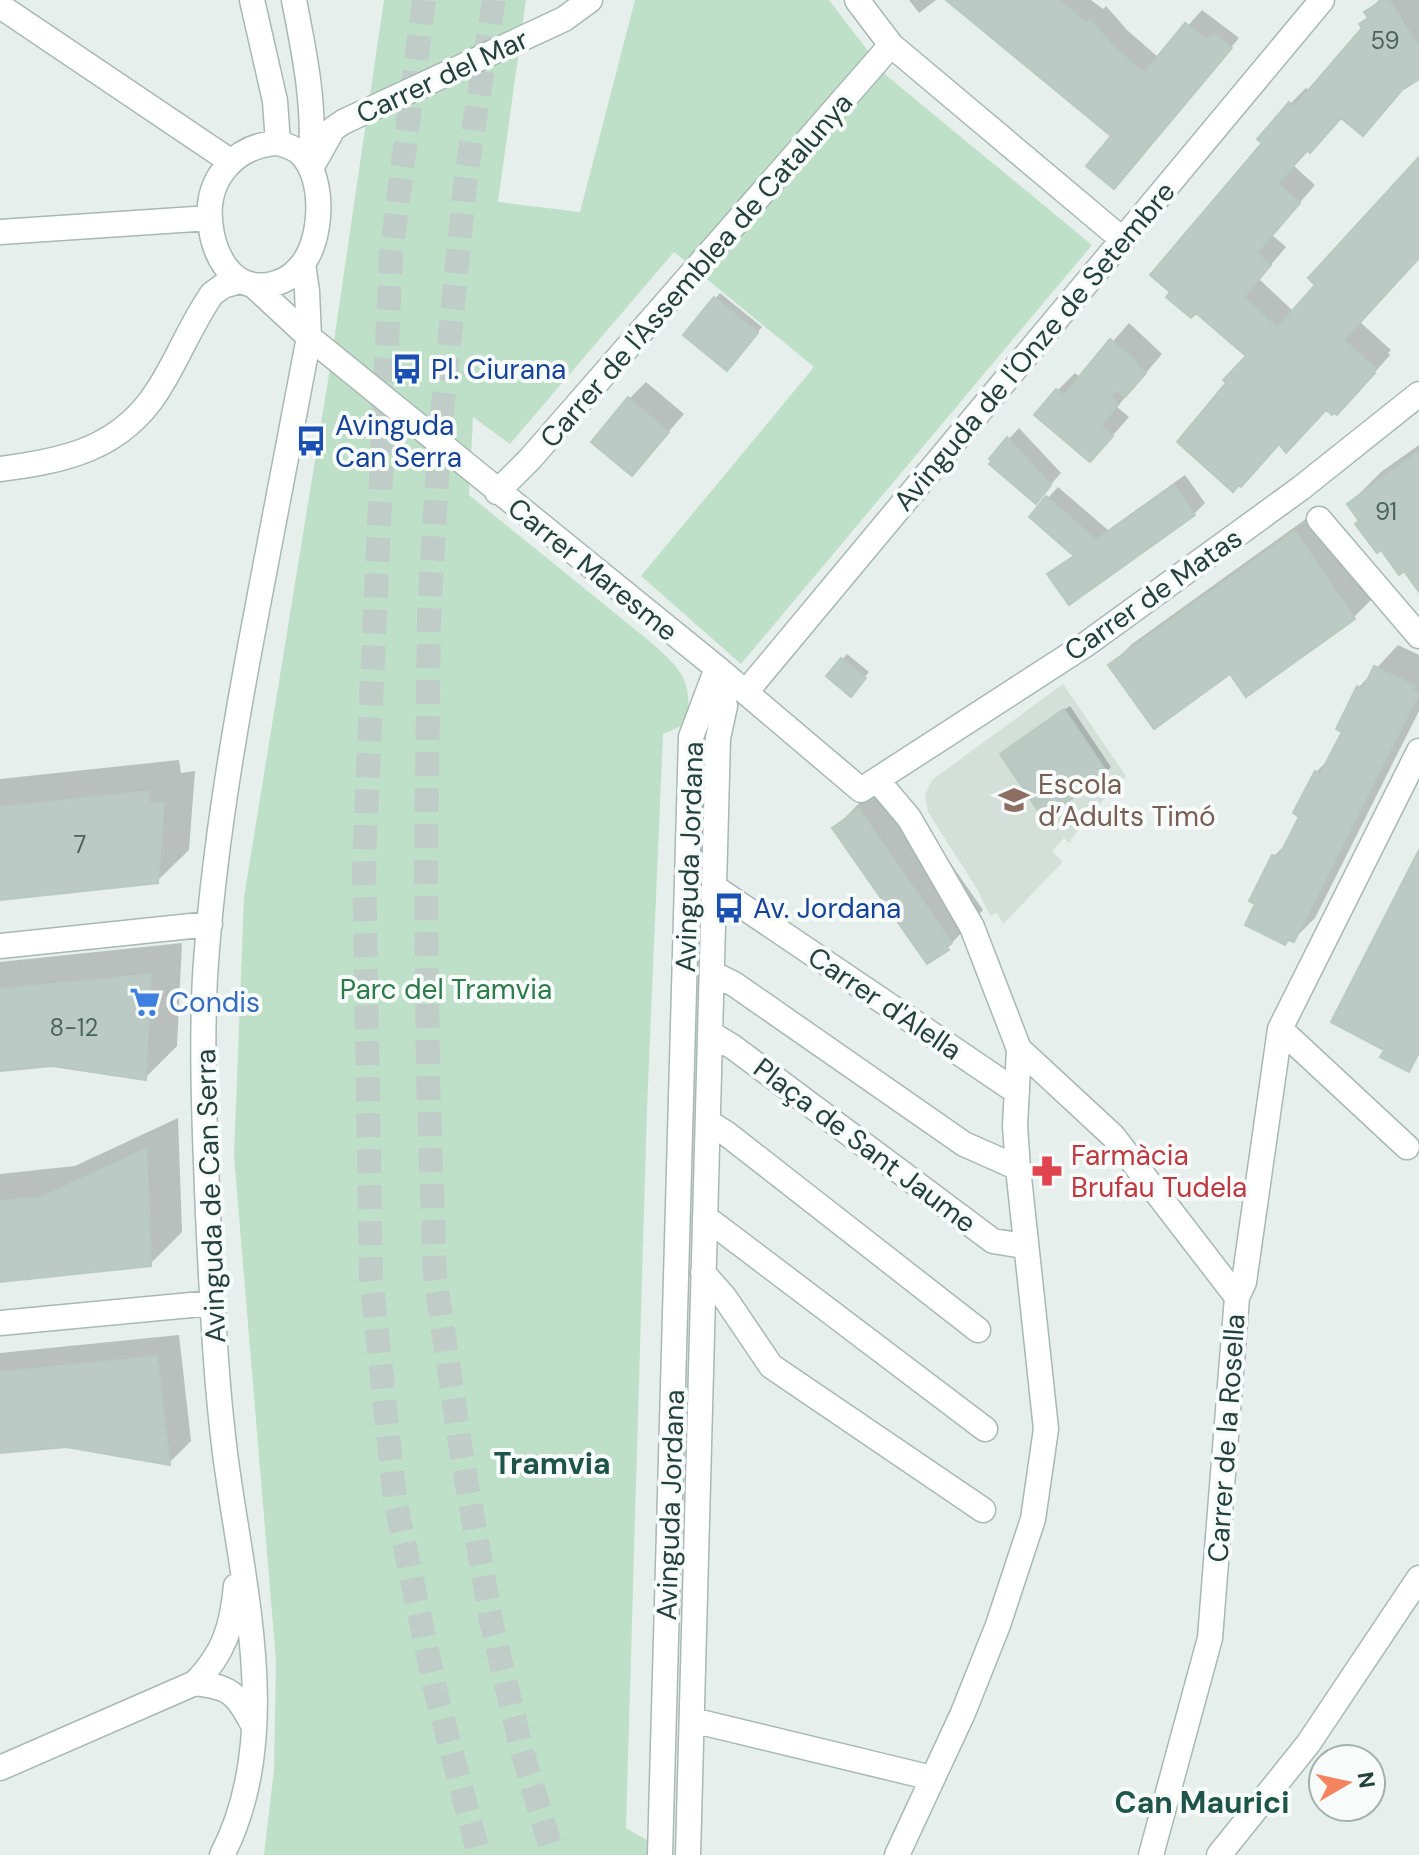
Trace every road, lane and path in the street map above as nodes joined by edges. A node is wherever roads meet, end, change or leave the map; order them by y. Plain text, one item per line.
1 (252, 0) edge
2 (294, 0) edge
3 (590, 0) edge
4 (857, 0) edge
5 (1322, 0) edge
6 (0, 6) edge
7 (891, 45) junction
8 (278, 143) junction
9 (230, 161) junction
10 (311, 168) junction
11 (210, 218) junction
12 (0, 232) edge
13 (1123, 240) junction
14 (303, 264) junction
15 (247, 284) junction
16 (309, 337) junction
17 (1419, 394) edge
18 (0, 469) edge
19 (497, 492) junction
20 (1319, 519) dead end
21 (1419, 636) edge
22 (717, 668) junction
23 (746, 692) junction
24 (1419, 751) edge
25 (877, 780) junction
26 (714, 887) junction
27 (210, 924) junction
28 (0, 946) edge
29 (712, 973) junction
30 (1280, 1029) junction
31 (710, 1033) junction
32 (1019, 1049) junction
33 (1017, 1092) junction
34 (708, 1122) junction
35 (1407, 1147) dead end
36 (1018, 1168) junction
37 (705, 1217) junction
38 (1024, 1246) junction
39 (703, 1273) junction
40 (1237, 1297) junction
41 (212, 1303) junction
42 (0, 1323) edge
43 (978, 1330) dead end
44 (985, 1429) dead end
45 (983, 1510) dead end
46 (239, 1556) junction
47 (1419, 1578) edge
48 (195, 1683) junction
49 (692, 1720) junction
50 (253, 1725) junction
51 (0, 1768) edge
52 (932, 1778) junction
53 (222, 1855) edge
54 (660, 1855) edge
55 (688, 1855) edge
56 (897, 1855) edge
57 (1151, 1855) edge
58 (1219, 1855) edge

1 - 8 street
2 - 10 street
3 - 10 street, Carrer del Mar
4 - 7 street
5 - 13 street, Avinguda de l'Onze de Setembre
6 - 9 street
7 - 13 street
7 - 19 street, Carrer de l'Assemblea de Catalunya
8 - 9 street
8 - 10 street
9 - 11 street
10 - 14 street
11 - 12 street
11 - 15 street
13 - 23 street, Avinguda de l'Onze de Setembre
14 - 15 street
14 - 16 street
15 - 16 street, Carrer Maresme
15 - 18 street
16 - 19 street, Carrer Maresme
16 - 27 street, Avinguda de Can Serra
17 - 25 street, Carrer de Matas
19 - 22 street, Carrer Maresme
20 - 21 street
22 - 23 street, Carrer Maresme
22 - 26 street, Avinguda Jordana
22 - 54 street, Avinguda Jordana
23 - 25 street, Carrer Maresme
24 - 30 street
25 - 32 street
26 - 29 street, Avinguda Jordana
26 - 33 street, Carrer d'Alella
27 - 28 street
27 - 41 street, Avinguda de Can Serra
29 - 31 street, Avinguda Jordana
29 - 36 street, Plaça de Sant Jaume
30 - 35 street
30 - 40 street
31 - 34 street, Avinguda Jordana
31 - 38 street, Plaça de Sant Jaume
32 - 33 street
32 - 40 street, Carrer de la Rosella
33 - 36 street
34 - 37 street, Avinguda Jordana
34 - 43 street
36 - 38 street
37 - 39 street, Avinguda Jordana
37 - 44 street
38 - 52 street
39 - 45 street
39 - 49 street, Avinguda Jordana
40 - 57 street, Carrer de la Rosella
41 - 42 street
41 - 46 street, Avinguda de Can Serra
46 - 48 street
46 - 50 street, Avinguda de Can Serra
47 - 58 street
48 - 50 street
48 - 51 street
49 - 52 street
49 - 55 street, Avinguda Jordana
50 - 53 street, Avinguda de Can Serra
52 - 56 street

